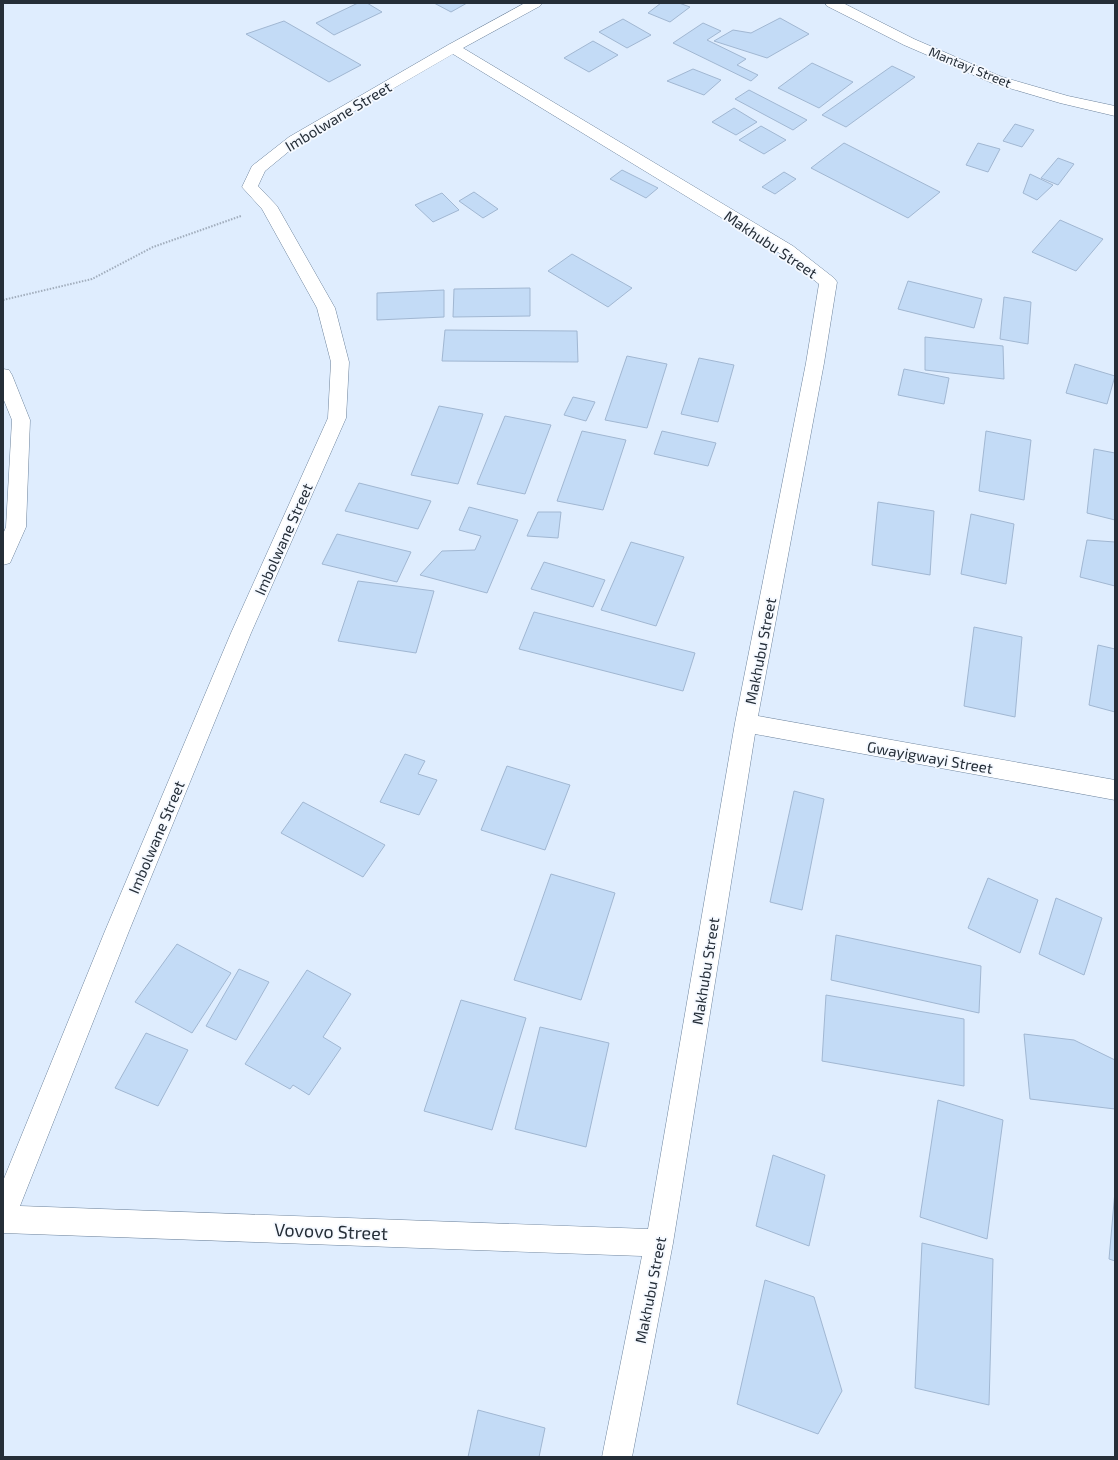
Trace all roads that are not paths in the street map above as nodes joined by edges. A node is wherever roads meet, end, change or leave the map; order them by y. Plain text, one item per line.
1 (535, 3) edge
2 (832, 3) edge
3 (453, 48) junction
4 (1115, 111) edge
5 (3, 376) edge
6 (3, 557) edge
7 (746, 723) junction
8 (1115, 790) edge
9 (3, 1215) edge
10 (3, 1219) edge
11 (659, 1244) junction
12 (617, 1457) edge

1 - 3 street, Imbolwane Street
2 - 4 street, Mantayi Street
3 - 7 street, Makhubu Street
3 - 9 street, Imbolwane Street
5 - 6 street
7 - 8 street, Gwayigwayi Street
7 - 11 street, Makhubu Street
10 - 11 street, Vovovo Street
11 - 12 street, Makhubu Street

